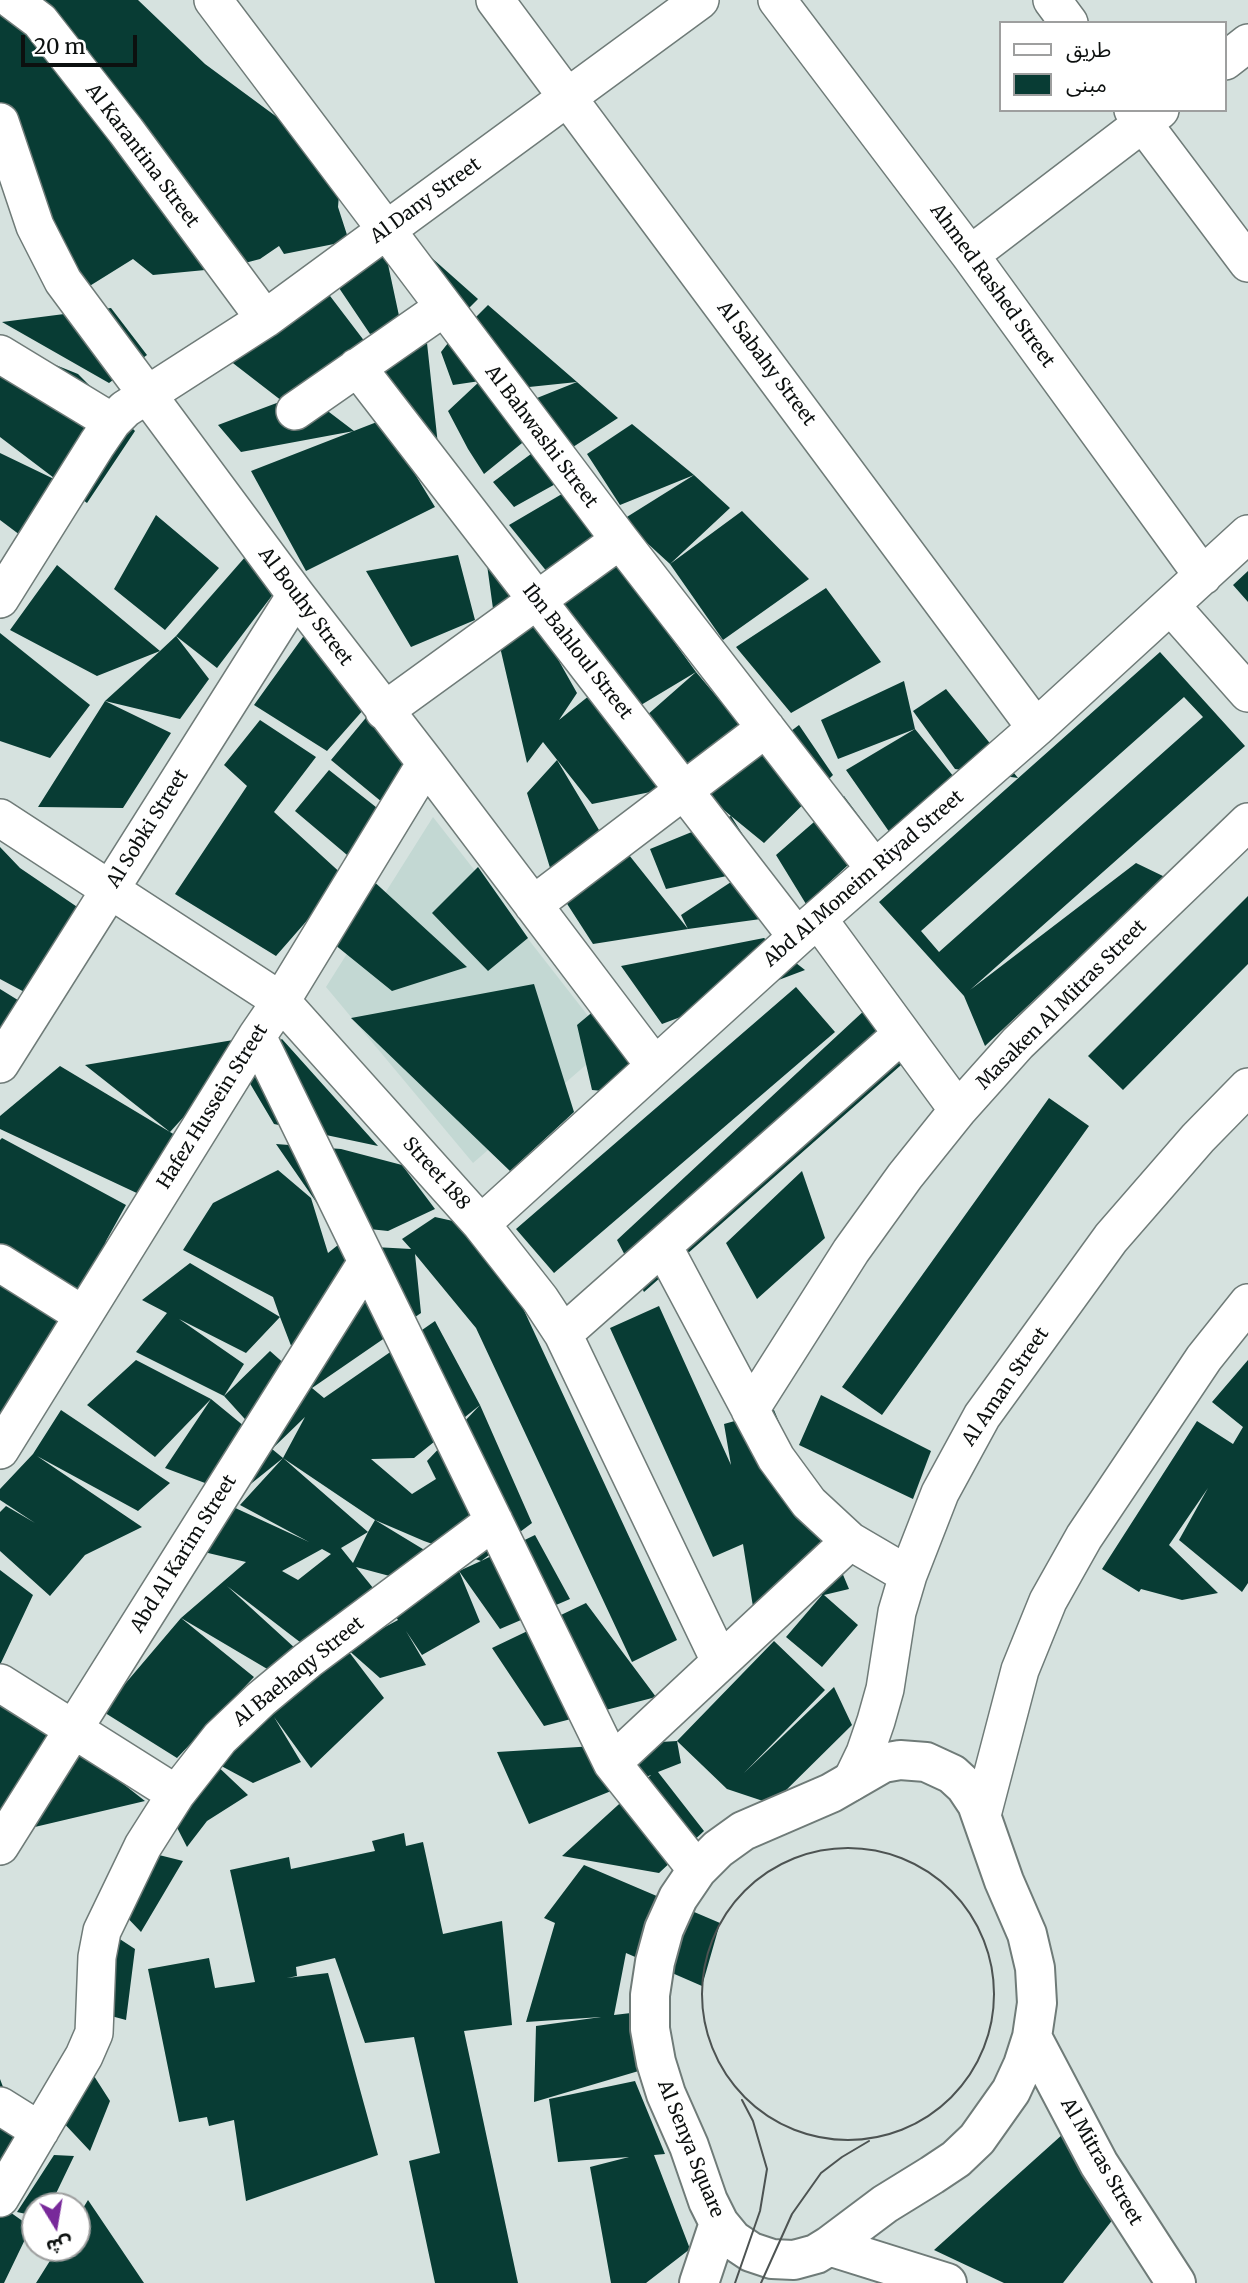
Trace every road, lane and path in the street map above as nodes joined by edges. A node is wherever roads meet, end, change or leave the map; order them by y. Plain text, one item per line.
1 (12, 0) edge
2 (214, 0) edge
3 (495, 0) edge
4 (700, 0) edge
5 (777, 0) edge
6 (1052, 0) edge
7 (1068, 21) edge
8 (1248, 43) edge
9 (1227, 59) edge
10 (567, 97) junction
11 (1145, 115) edge
12 (2, 136) edge
13 (385, 231) junction
14 (970, 255) junction
15 (1248, 263) edge
16 (443, 307) junction
17 (265, 319) junction
18 (0, 354) edge
19 (357, 367) junction
20 (147, 396) junction
21 (295, 411) dead end
22 (111, 422) junction
23 (1248, 534) edge
24 (620, 540) junction
25 (1203, 576) junction
26 (296, 595) junction
27 (0, 598) edge
28 (537, 601) junction
29 (1171, 606) junction
30 (1248, 692) edge
31 (384, 711) junction
32 (1036, 728) junction
33 (766, 729) junction
34 (426, 763) junction
35 (684, 790) junction
36 (0, 818) edge
37 (1248, 822) edge
38 (875, 869) junction
39 (110, 890) junction
40 (533, 905) junction
41 (808, 928) junction
42 (281, 1000) junction
43 (902, 1034) junction
44 (257, 1036) junction
45 (0, 1064) edge
46 (655, 1066) junction
47 (1248, 1087) edge
48 (958, 1110) junction
49 (481, 1224) junction
50 (663, 1246) junction
51 (367, 1262) junction
52 (0, 1263) edge
53 (1248, 1303) edge
54 (83, 1315) junction
55 (563, 1334) junction
56 (750, 1410) junction
57 (0, 1450) edge
58 (494, 1521) junction
59 (850, 1541) junction
60 (908, 1575) junction
61 (720, 1661) junction
62 (0, 1684) edge
63 (73, 1730) junction
64 (612, 1763) junction
65 (850, 1782) junction
66 (176, 1794) junction
67 (982, 1815) junction
68 (0, 1846) edge
69 (697, 1870) junction
70 (1032, 2037) junction
71 (0, 2106) edge
72 (40, 2131) junction
73 (0, 2198) edge
74 (719, 2223) junction
75 (817, 2261) edge
76 (699, 2283) edge
77 (947, 2283) edge
78 (1176, 2283) edge

1 - 17 street, Al Karantina Street
2 - 13 street, Al Bahwashi Street
3 - 10 street, Al Sabahy Street
4 - 10 street, Al Dany Street
5 - 14 street, Ahmed Rashed Street
6 - 7 street
8 - 9 street
10 - 13 street, Al Dany Street
10 - 32 street, Al Sabahy Street
11 - 14 street
11 - 15 street
12 - 20 street, Al Bouhy Street
13 - 16 street, Al Bahwashi Street
13 - 17 street, Al Dany Street
14 - 25 street, Ahmed Rashed Street
16 - 19 street
16 - 24 street, Al Bahwashi Street
17 - 20 street, Al Dany Street
18 - 22 street
19 - 21 street
19 - 28 street, Ibn Bahloul Street
20 - 22 street, Al Dany Street
20 - 26 street, Al Bouhy Street
22 - 27 street
23 - 25 street, Abd Al Moneim Riyad Street
24 - 28 street
24 - 33 street, Al Bahwashi Street
25 - 29 street, Abd Al Moneim Riyad Street
26 - 31 street, Al Bouhy Street
26 - 39 street, Al Sobki Street
28 - 31 street
28 - 35 street, Ibn Bahloul Street
29 - 30 street
29 - 32 street, Abd Al Moneim Riyad Street
31 - 34 street, Al Bouhy Street
32 - 38 street, Abd Al Moneim Riyad Street
33 - 35 street
33 - 38 street, Al Bahwashi Street
34 - 40 street, Al Bouhy Street
34 - 42 street, Hafez Hussein Street
35 - 40 street
35 - 41 street, Ibn Bahloul Street
36 - 39 street, Street 188
37 - 48 street, Masaken Al Mitras Street
38 - 41 street, Abd Al Moneim Riyad Street
39 - 42 street, Street 188
39 - 45 street, Al Sobki Street
40 - 46 street, Al Bouhy Street
41 - 43 street, Ibn Bahloul Street
41 - 46 street, Abd Al Moneim Riyad Street
42 - 44 street, Hafez Hussein Street
42 - 49 street, Street 188
43 - 48 street, Ibn Bahloul Street
43 - 50 street
44 - 51 street
44 - 54 street, Hafez Hussein Street
46 - 49 street, Abd Al Moneim Riyad Street
47 - 60 street, Al Aman Street
48 - 56 street, Masaken Al Mitras Street
49 - 55 street, Street 188
50 - 55 street
50 - 56 street
51 - 58 street
51 - 63 street, Abd Al Karim Street
52 - 54 street
53 - 67 street
54 - 57 street, Hafez Hussein Street
55 - 61 street, Street 188
56 - 59 street
58 - 64 street
58 - 66 street, Al Baehaqy Street
59 - 60 street
59 - 61 street
60 - 65 street, Al Aman Street
61 - 64 street
62 - 63 street
63 - 66 street
63 - 68 street, Abd Al Karim Street
64 - 69 street
65 - 67 street, Al Senya Square
65 - 69 street, Al Senya Square
66 - 72 street, Al Baehaqy Street
67 - 70 street, Al Senya Square
69 - 74 street, Al Senya Square
70 - 75 street, Al Senya Square
70 - 78 street, Al Mitras Street
71 - 72 street
72 - 73 street, Al Baehaqy Street
74 - 75 street, Al Senya Square
74 - 76 street
75 - 77 street

